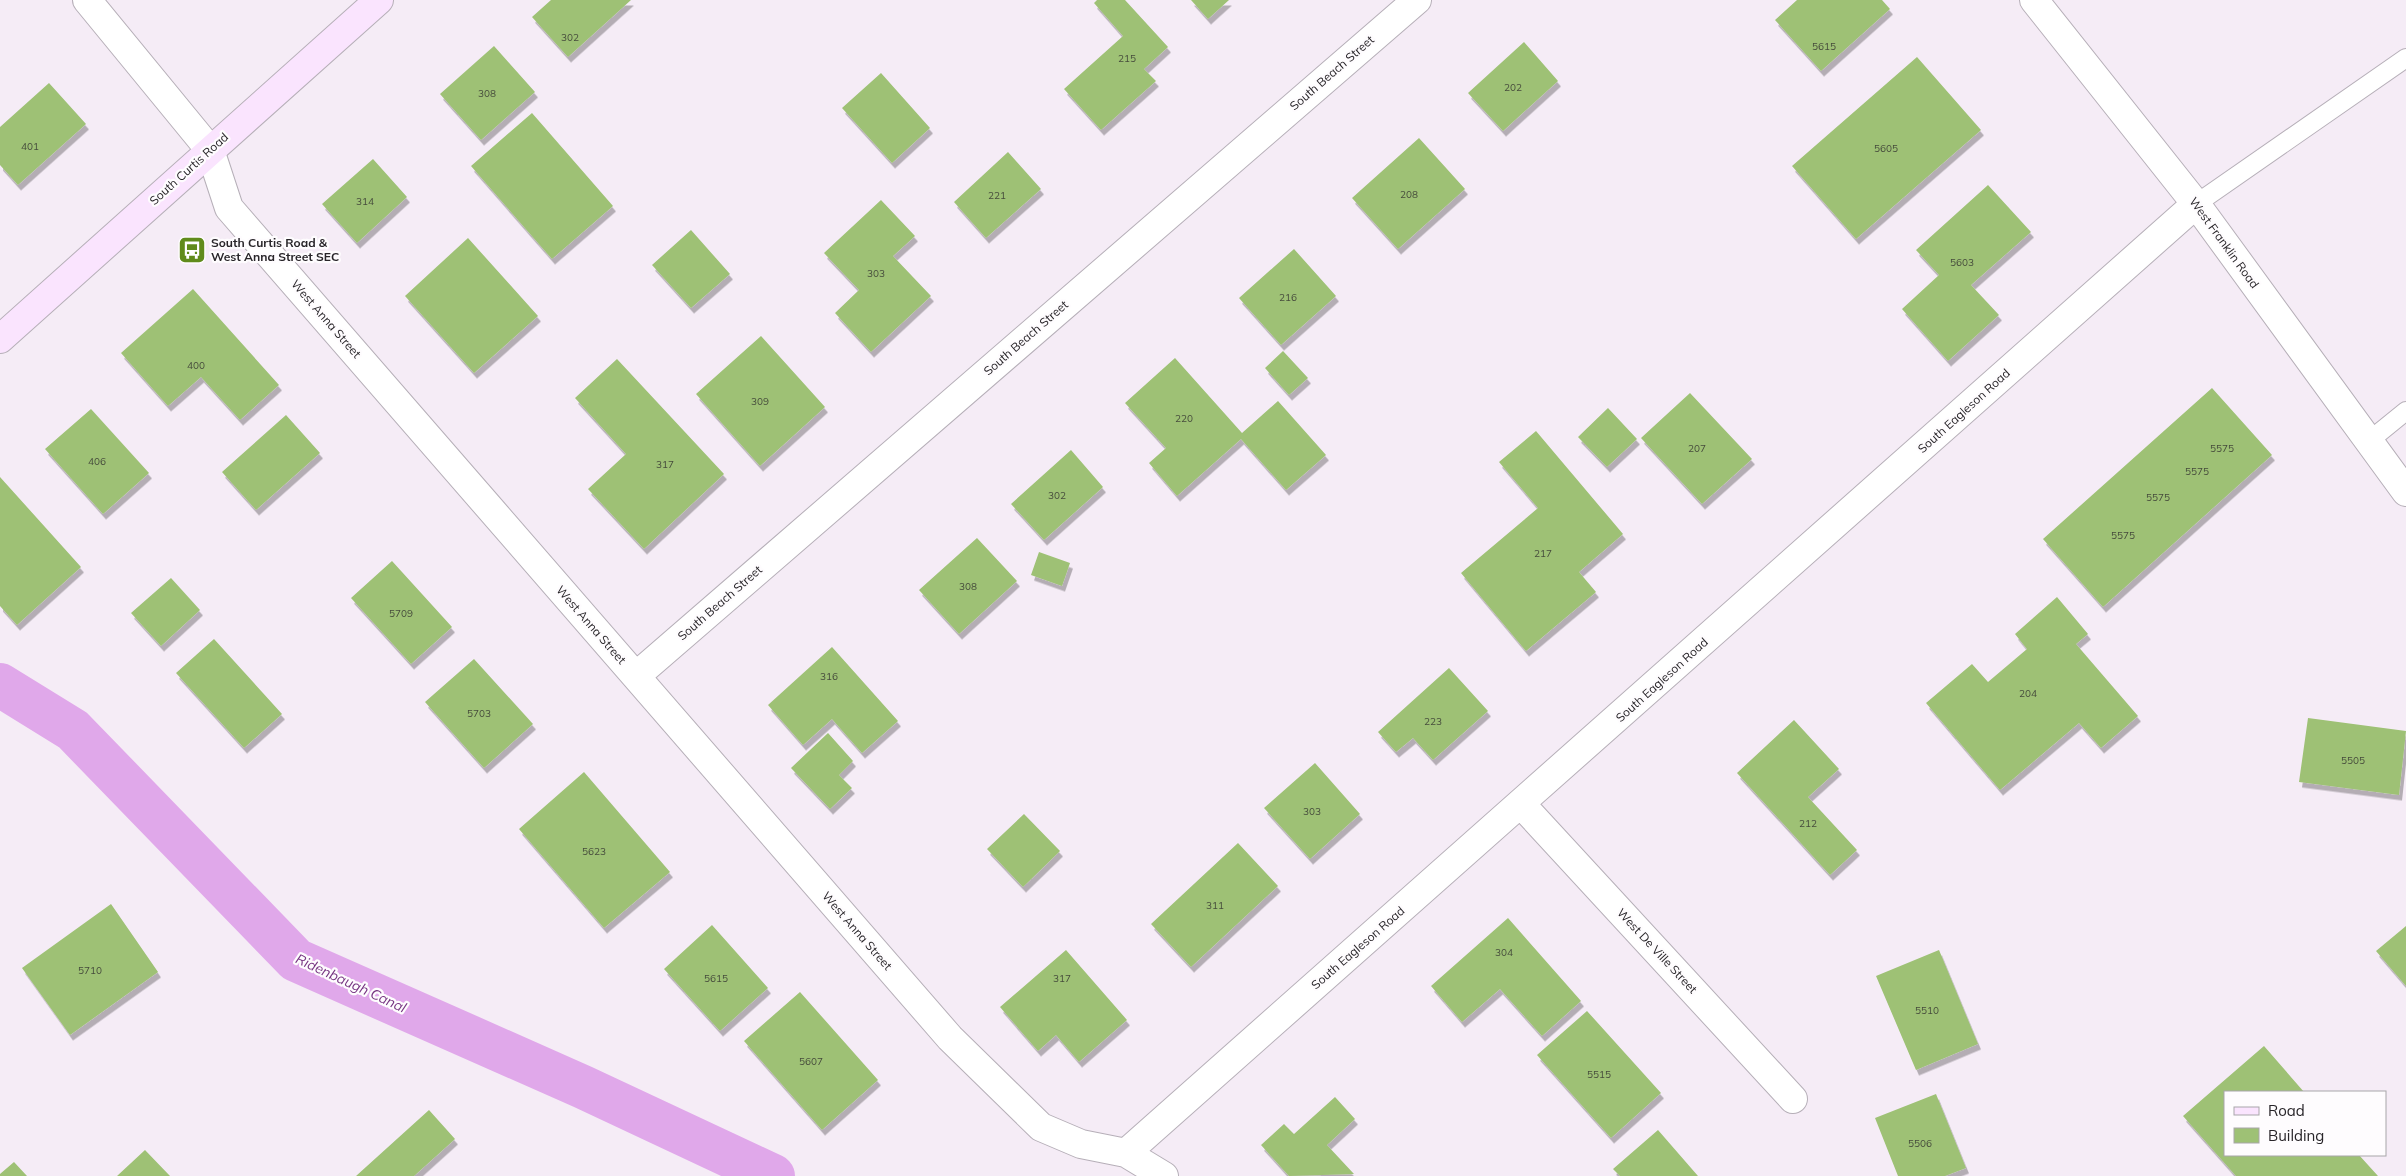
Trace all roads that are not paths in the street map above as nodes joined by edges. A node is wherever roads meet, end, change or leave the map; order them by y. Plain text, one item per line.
1 (87, 0) edge
2 (379, 0) edge
3 (1417, 0) edge
4 (2034, 0) edge
5 (2406, 58) edge
6 (210, 150) junction
7 (2196, 204) junction
8 (0, 340) edge
9 (2406, 410) edge
10 (2369, 442) junction
11 (2406, 492) edge
12 (636, 676) junction
13 (1522, 804) junction
14 (1794, 1099) dead end
15 (1126, 1153) junction
16 (1164, 1176) edge

1 - 6 street, West Anna Street
2 - 6 main road, South Curtis Road
3 - 12 street, South Beach Street
4 - 7 street, West Franklin Road
5 - 7 lane
6 - 8 main road, South Curtis Road
6 - 12 street, West Anna Street
7 - 10 street, West Franklin Road
7 - 13 street, South Eagleson Road
9 - 10 lane
10 - 11 street, West Franklin Road
12 - 15 street, West Anna Street
13 - 14 street, West De Ville Street
13 - 15 street, South Eagleson Road
15 - 16 street, West Anna Street

